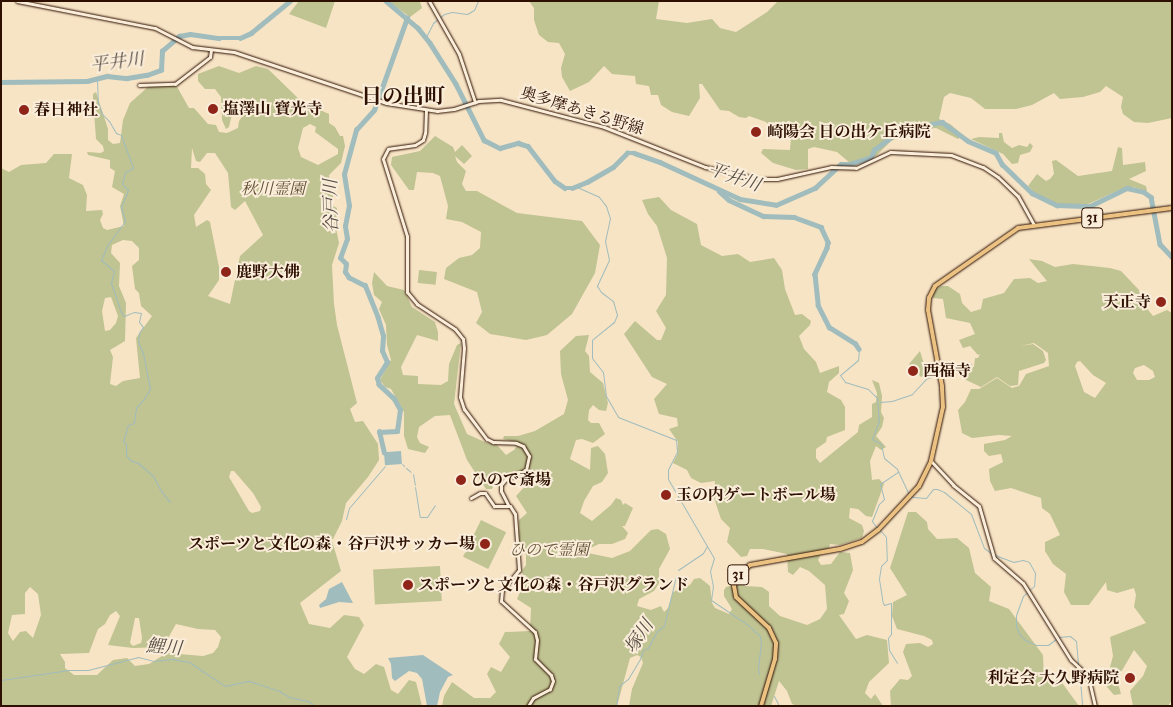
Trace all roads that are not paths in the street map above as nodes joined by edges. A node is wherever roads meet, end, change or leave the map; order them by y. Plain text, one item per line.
1 (17, 1) edge
2 (429, 1) edge
3 (211, 50) junction
4 (139, 85) dead end
5 (473, 102) junction
6 (426, 110) junction
7 (1172, 208) edge
8 (1034, 225) junction
9 (931, 461) junction
10 (471, 498) dead end
11 (508, 506) junction
12 (528, 706) edge
13 (761, 706) edge
14 (1095, 706) edge

1 - 3 main road, 奥多摩あきる野線
2 - 5 main road
3 - 4 main road
3 - 6 main road, 奥多摩あきる野線
5 - 6 main road, 奥多摩あきる野線
5 - 8 main road, 奥多摩あきる野線
6 - 11 main road
7 - 8 main road, 31
8 - 9 main road, 31
9 - 13 main road, 31
9 - 14 main road
10 - 11 main road
11 - 12 main road

